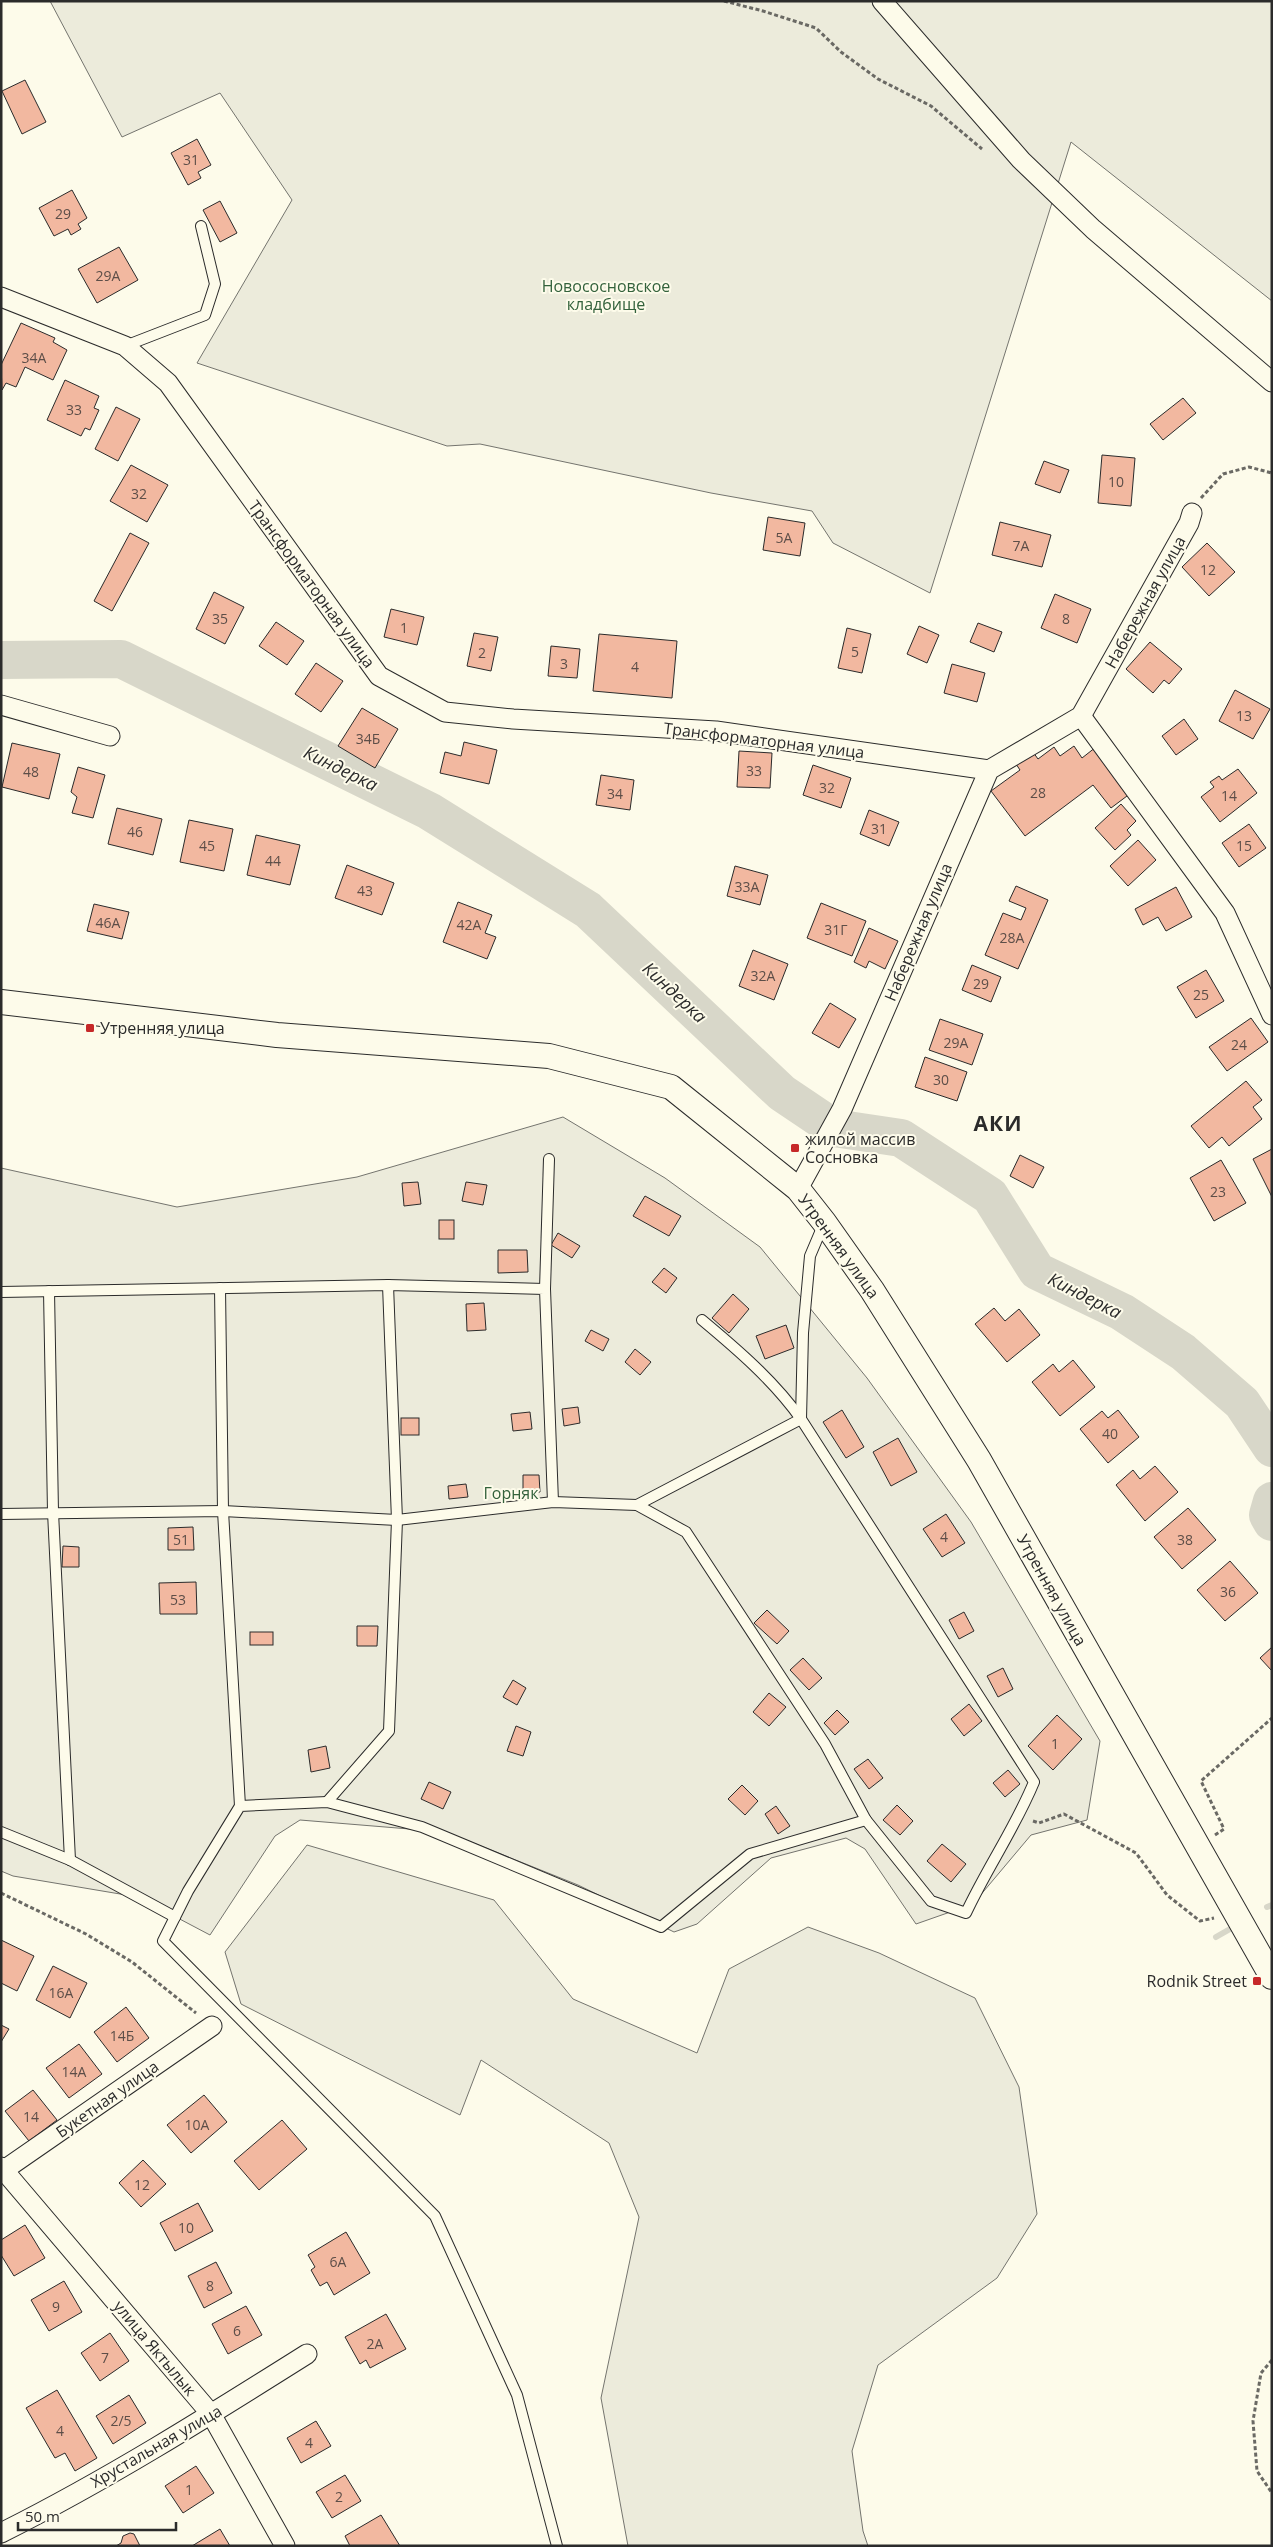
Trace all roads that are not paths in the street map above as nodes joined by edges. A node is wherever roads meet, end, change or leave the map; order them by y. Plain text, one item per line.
1 (882, 1) edge
2 (201, 226) dead end
3 (1, 297) edge
4 (125, 346) junction
5 (1272, 382) edge
6 (1192, 513) road end
7 (1, 705) edge
8 (1081, 716) junction
9 (110, 736) dead end
10 (989, 770) junction
11 (1, 1002) edge
12 (1272, 1015) edge
13 (549, 1159) dead end
14 (798, 1189) junction
15 (824, 1222) junction
16 (388, 1285) junction
17 (220, 1288) junction
18 (545, 1289) junction
19 (49, 1291) junction
20 (1, 1292) edge
21 (702, 1320) dead end
22 (801, 1419) junction
23 (553, 1502) junction
24 (637, 1505) junction
25 (223, 1511) junction
26 (53, 1512) junction
27 (1, 1514) edge
28 (397, 1520) junction
29 (327, 1802) junction
30 (240, 1806) junction
31 (866, 1820) junction
32 (1, 1832) edge
33 (70, 1860) junction
34 (175, 1917) junction
35 (1272, 1977) edge
36 (212, 2026) road end
37 (3, 2170) edge
38 (307, 2354) dead end
39 (211, 2414) junction
40 (1, 2533) edge
41 (285, 2546) edge
42 (557, 2546) edge

1 - 5 street
2 - 4 lane
3 - 4 street, Трансформаторная улица
4 - 10 street, Трансформаторная улица
6 - 8 street, Набережная улица
7 - 9 street
8 - 10 street
8 - 12 street
10 - 14 street, Набережная улица
11 - 14 street, Утренняя улица
13 - 18 lane
14 - 15 street, Утренняя улица
15 - 22 lane
15 - 35 street, Утренняя улица
16 - 17 lane
16 - 18 lane
16 - 28 lane
17 - 19 lane
17 - 25 lane
18 - 23 lane
19 - 20 lane
19 - 26 lane
21 - 22 lane
22 - 24 lane
22 - 31 lane
23 - 24 lane
23 - 28 lane
24 - 31 lane
25 - 26 lane
25 - 28 lane
25 - 30 lane
26 - 27 lane
26 - 33 lane
28 - 29 lane
29 - 30 lane
29 - 31 lane
30 - 34 lane
32 - 33 lane
33 - 34 lane
34 - 42 lane
36 - 37 street, Букетная улица
37 - 39 street, улица Яктылык
38 - 39 street, Хрустальная улица
39 - 40 street, Хрустальная улица
39 - 41 street, улица Яктылык

